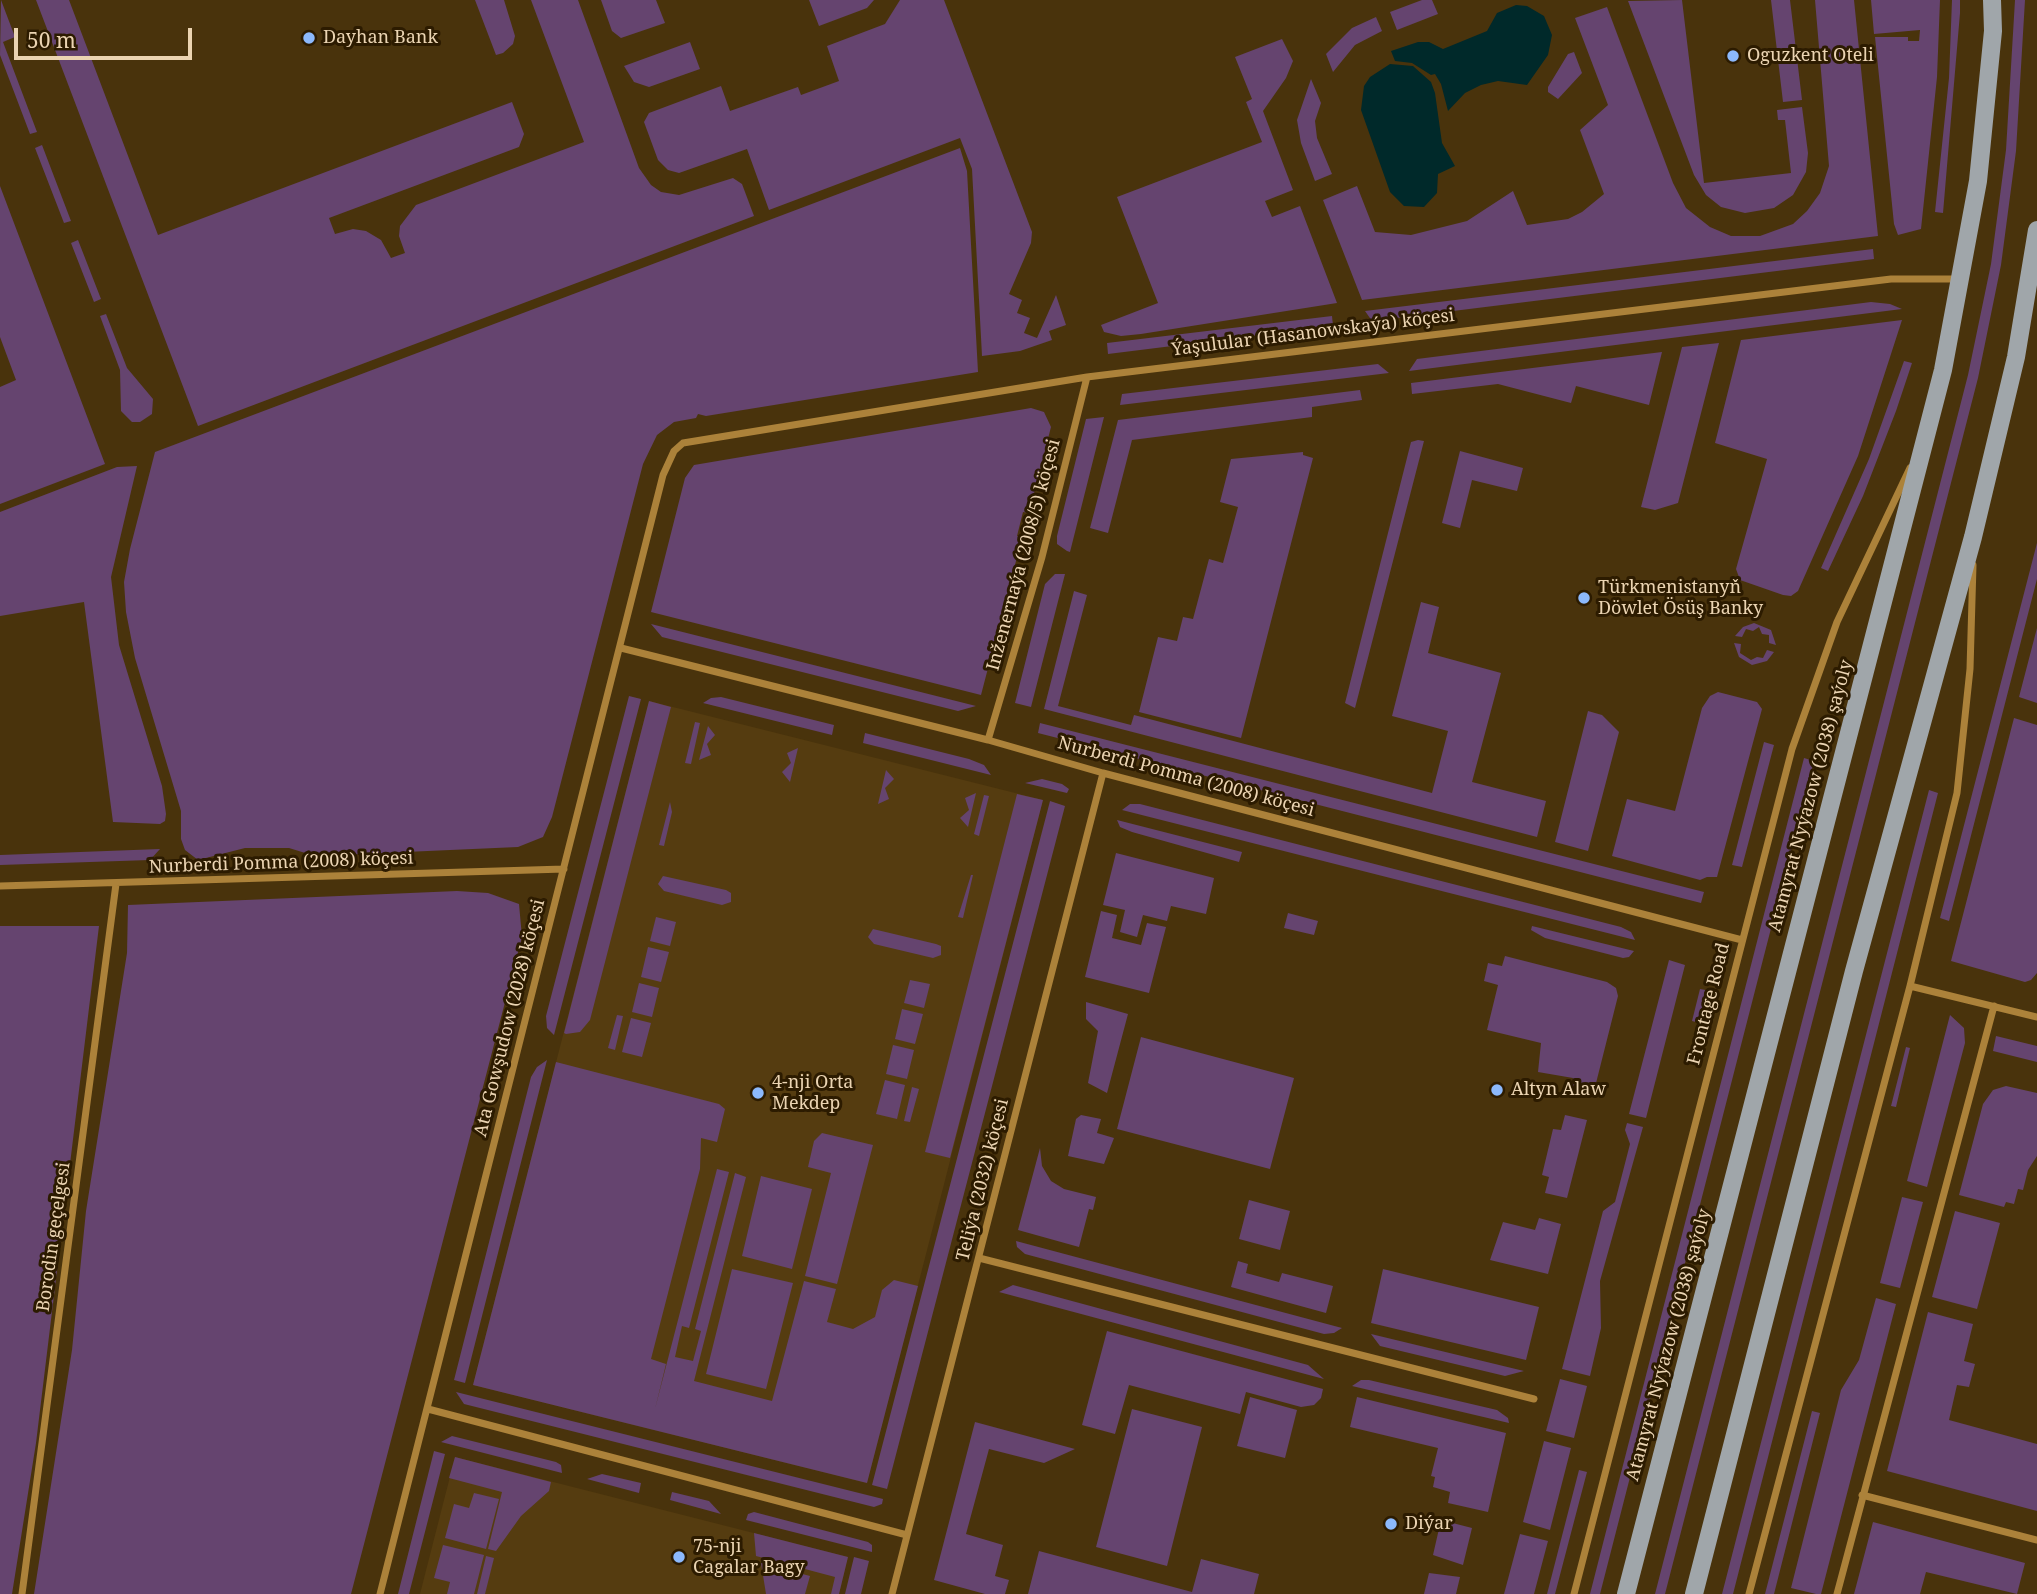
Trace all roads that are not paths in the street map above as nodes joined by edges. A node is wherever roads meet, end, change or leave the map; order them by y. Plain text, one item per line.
1 (1992, 0) edge
2 (2037, 230) edge
3 (1961, 279) junction
4 (1087, 377) junction
5 (1925, 440) junction
6 (674, 451) joint
7 (1973, 537) junction
8 (621, 648) junction
9 (988, 740) junction
10 (1103, 773) junction
11 (564, 869) junction
12 (116, 884) junction
13 (0, 886) edge
14 (1742, 940) junction
15 (1910, 986) junction
16 (1994, 1006) junction
17 (2037, 1017) edge
18 (979, 1258) junction
19 (1534, 1399) dead end
20 (428, 1409) junction
21 (1862, 1495) junction
22 (907, 1535) junction
23 (2037, 1540) edge
24 (22, 1594) edge
25 (380, 1594) edge
26 (892, 1594) edge
27 (1574, 1594) edge
28 (1626, 1594) edge
29 (1694, 1594) edge
30 (1749, 1594) edge
31 (1837, 1594) edge

1 - 3 main road, Atamyrat Nyýazow (2038) şaýoly
2 - 7 main road
3 - 4 street, Ýaşulular (Hasanowskaýa) köçesi
3 - 5 main road, Atamyrat Nyýazow (2038) şaýoly
4 - 6 street, Ýaşulular (Hasanowskaýa) köçesi
4 - 9 street, Inženernaýa (2008/5) köçesi
5 - 14 street, Frontage Road
5 - 28 main road, Atamyrat Nyýazow (2038) şaýoly
6 - 8 street, Ata Gowşudow (2028) köçesi
7 - 15 street
7 - 29 main road
8 - 9 street, Nurberdi Pomma (2008) köçesi
8 - 11 street, Ata Gowşudow (2028) köçesi
9 - 10 street, Nurberdi Pomma (2008) köçesi
10 - 14 street, Nurberdi Pomma (2008) köçesi
10 - 18 street, Teliýa (2032) köçesi
11 - 12 street, Nurberdi Pomma (2008) köçesi
11 - 20 street, Ata Gowşudow (2028) köçesi
12 - 13 street, Nurberdi Pomma (2008) köçesi
12 - 24 street, Borodin geçelgesi
14 - 27 street, Frontage Road
15 - 16 street
15 - 30 street
16 - 17 street
16 - 21 street
18 - 19 street
18 - 22 street, Teliýa (2032) köçesi
20 - 22 street
20 - 25 street, Ata Gowşudow (2028) köçesi
21 - 23 street
21 - 31 street
22 - 26 street, Teliýa (2032) köçesi

